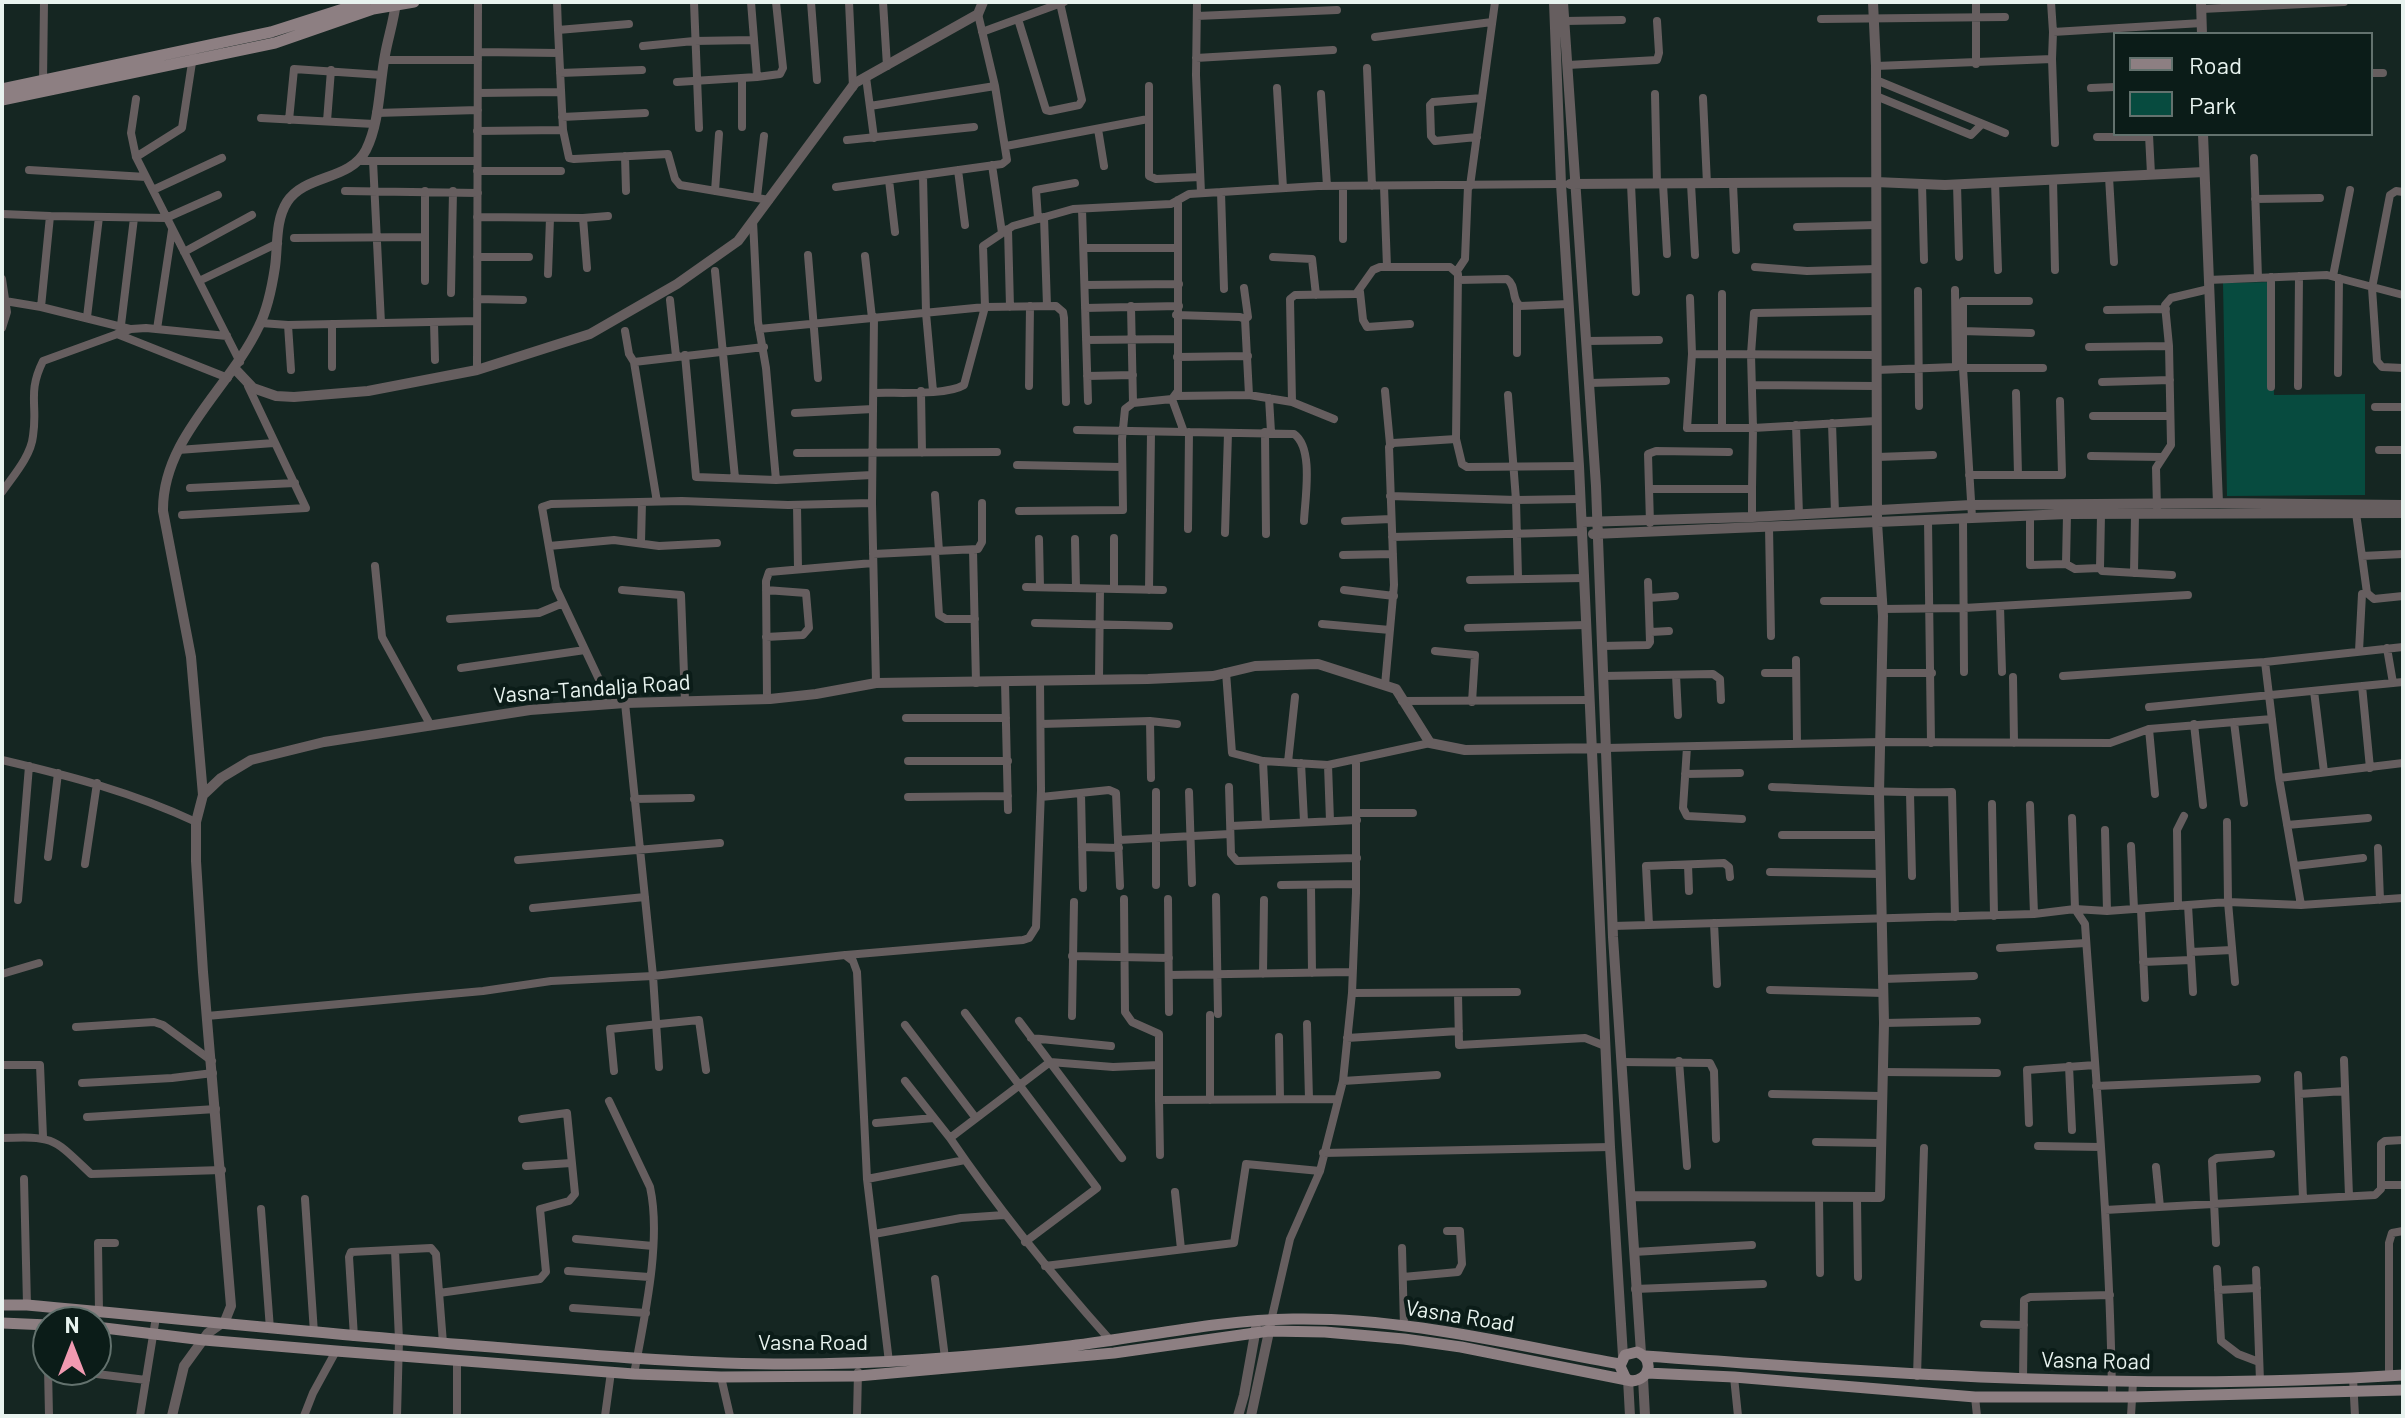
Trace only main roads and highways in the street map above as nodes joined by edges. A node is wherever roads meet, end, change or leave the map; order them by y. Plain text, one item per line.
1 (365, 2) edge
2 (414, 2) edge
3 (396, 3) edge
4 (193, 55) junction
5 (2, 89) edge
6 (2, 100) edge
7 (2, 1305) edge
8 (2, 1323) edge
9 (32, 1324) edge
10 (1270, 1326) junction
11 (1256, 1327) junction
12 (112, 1329) edge
13 (1492, 1341) junction
14 (1490, 1354) junction
15 (1643, 1354) junction
16 (1622, 1360) junction
17 (858, 1370) junction
18 (1645, 1375) junction
19 (2403, 1375) edge
20 (1626, 1378) junction
21 (2403, 1390) edge

1 - 4 main road
2 - 3 main road
3 - 4 main road
4 - 5 main road
4 - 6 main road
7 - 17 main road, Vasna Road
8 - 9 main road
10 - 11 main road, Vasna Road
10 - 13 main road, Vasna Road
10 - 14 main road, Vasna Road
11 - 17 main road, Vasna Road
11 - 17 main road, Vasna Road
12 - 17 main road, Vasna Road
13 - 14 main road
13 - 16 main road, Vasna Road
14 - 20 main road, Vasna Road
15 - 16 main road
15 - 18 main road
15 - 19 main road, Vasna Road
16 - 20 main road
18 - 20 main road
18 - 21 main road, Vasna Road

